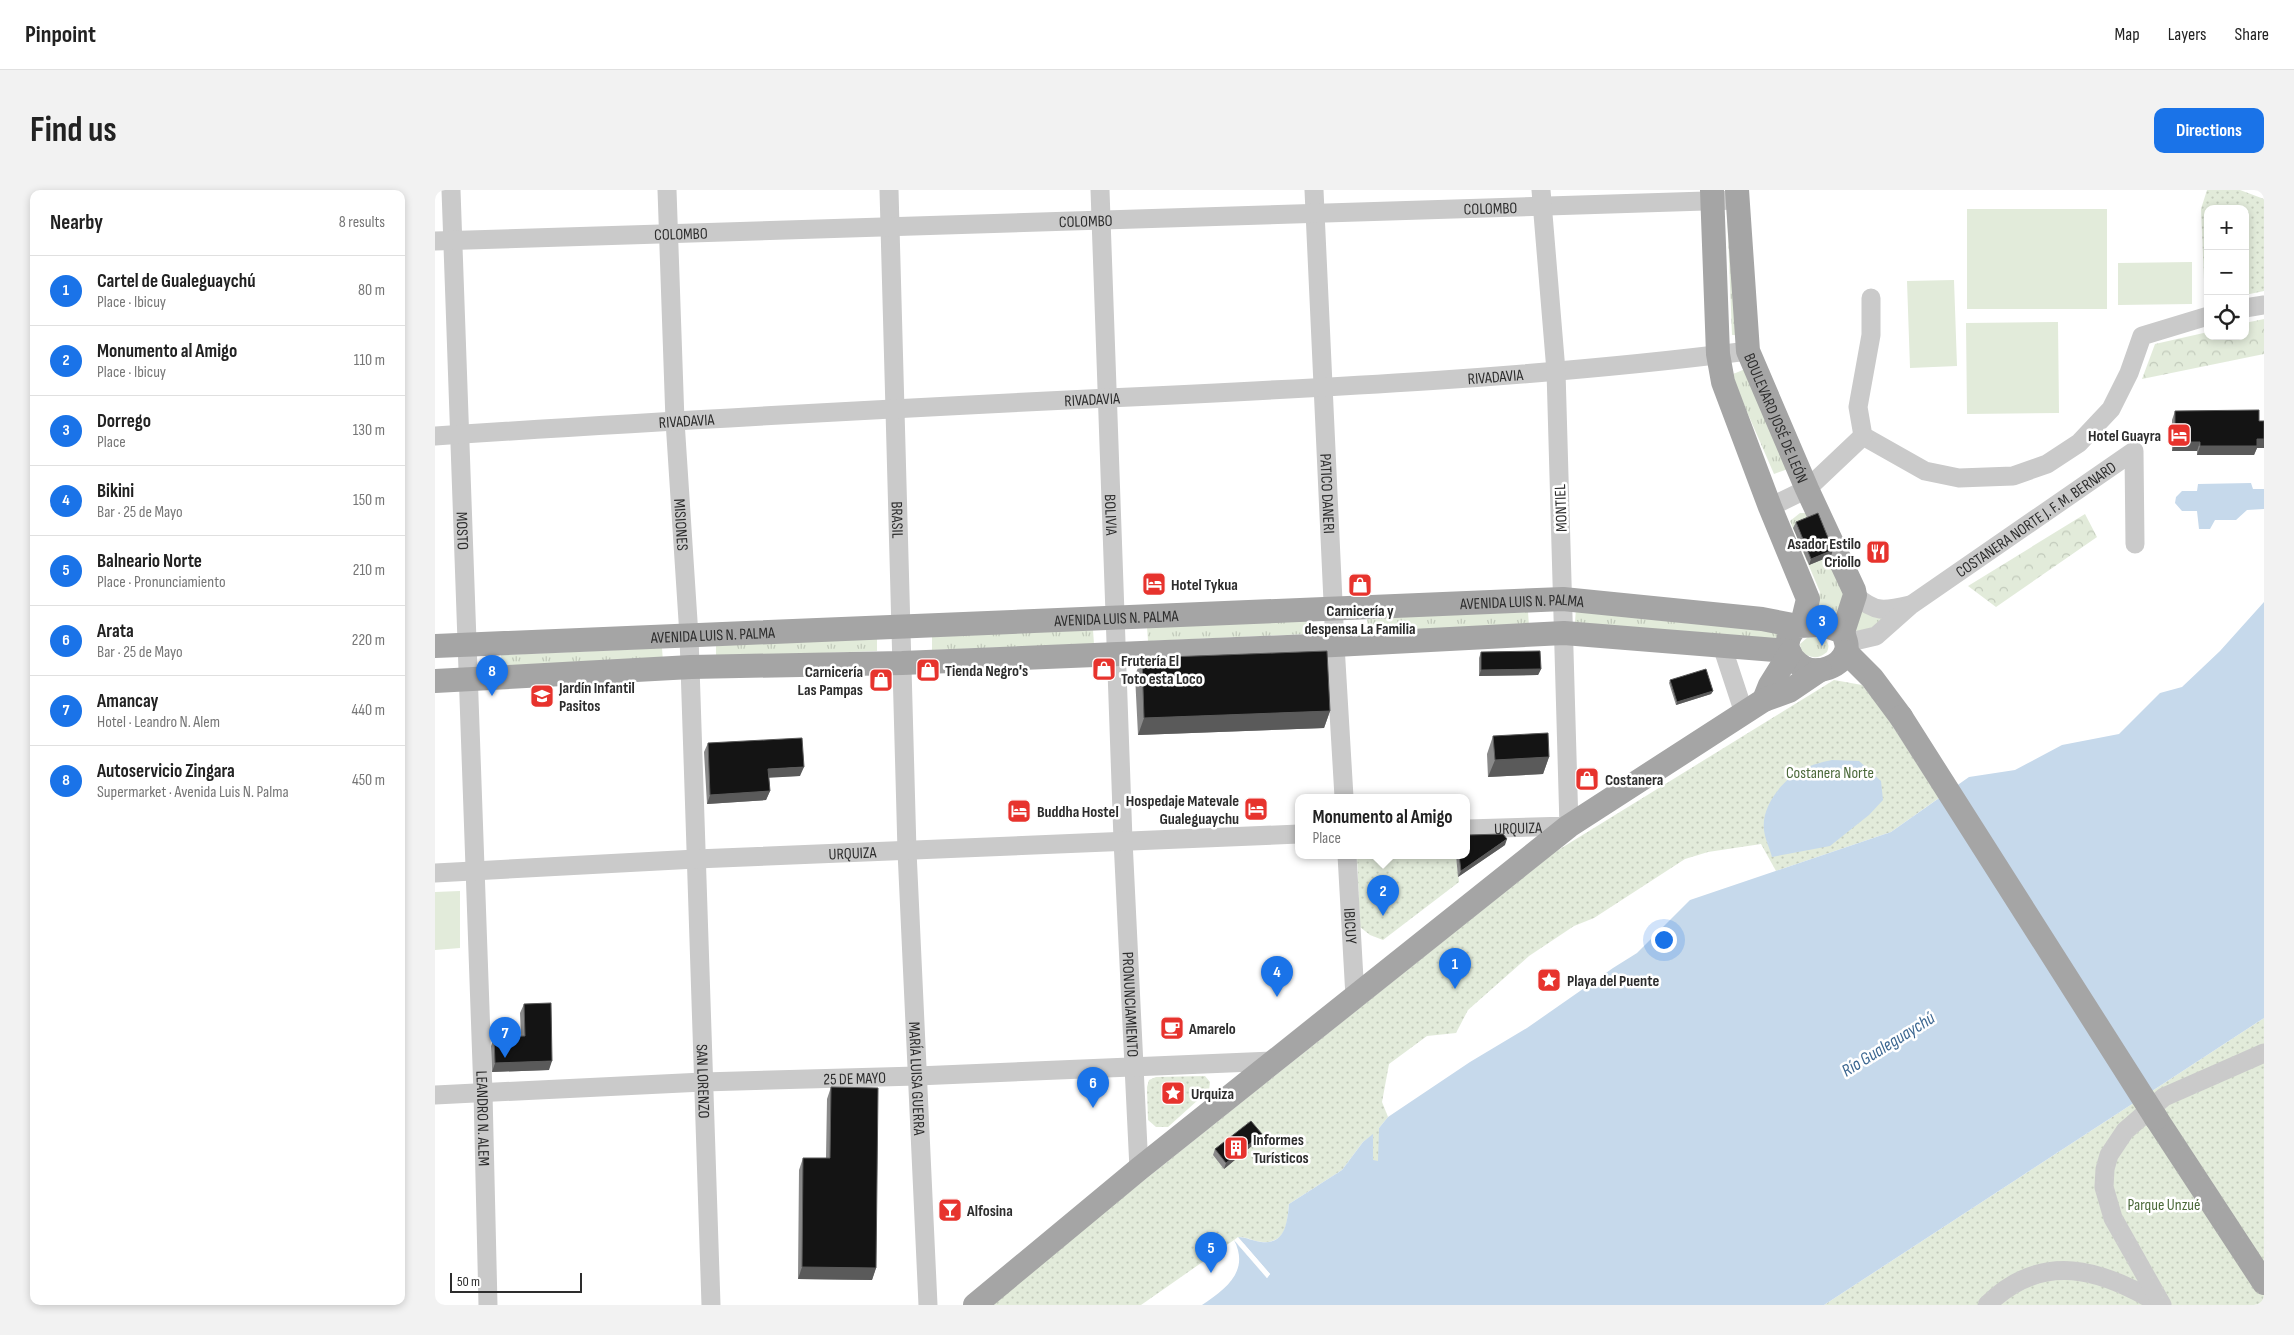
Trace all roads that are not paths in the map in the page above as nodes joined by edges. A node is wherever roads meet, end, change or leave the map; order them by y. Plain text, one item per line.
1 (451, 190) edge
2 (667, 190) edge
3 (889, 190) edge
4 (1100, 190) edge
5 (1314, 190) edge
6 (1712, 195) edge
7 (1737, 195) edge
8 (1541, 198) edge
9 (1315, 212) junction
10 (1101, 222) junction
11 (890, 227) junction
12 (668, 235) junction
13 (444, 241) edge
14 (1871, 298) dead end
15 (2264, 304) edge
16 (2249, 307) edge
17 (2204, 317) edge
18 (1748, 351) junction
19 (1718, 354) junction
20 (1555, 371) junction
21 (1324, 388) junction
22 (1107, 398) junction
23 (895, 409) junction
24 (675, 421) junction
25 (459, 434) junction
26 (435, 436) edge
27 (1863, 436) junction
28 (1807, 489) junction
29 (1770, 507) junction
30 (2135, 544) dead end
31 (1855, 595) junction
32 (1563, 599) junction
33 (1911, 605) junction
34 (1333, 608) junction
35 (1115, 617) junction
36 (1800, 625) junction
37 (901, 626) junction
38 (1564, 633) junction
39 (689, 636) junction
40 (1845, 643) junction
41 (467, 645) junction
42 (1335, 645) junction
43 (435, 646) edge
44 (1722, 646) junction
45 (1789, 652) junction
46 (1116, 654) junction
47 (902, 663) junction
48 (691, 667) junction
49 (1820, 670) junction
50 (468, 680) junction
51 (435, 681) edge
52 (1764, 700) junction
53 (1744, 714) junction
54 (1344, 794) edge
55 (1569, 826) junction
56 (1470, 829) edge
57 (1295, 834) edge
58 (1123, 840) junction
59 (907, 850) junction
60 (695, 859) junction
61 (1347, 859) edge
62 (475, 871) junction
63 (435, 873) edge
64 (1355, 997) junction
65 (2264, 1053) edge
66 (1275, 1061) junction
67 (1133, 1068) junction
68 (917, 1076) junction
69 (703, 1082) junction
70 (483, 1093) junction
71 (435, 1095) edge
72 (1139, 1169) junction
73 (2131, 1249) junction
74 (2119, 1282) junction
75 (2264, 1283) edge
76 (488, 1305) edge
77 (711, 1305) edge
78 (928, 1305) edge
79 (975, 1305) edge
80 (1987, 1305) edge
81 (2162, 1305) edge

1 - 13 street, MOSTO
2 - 12 street, MISIONES
3 - 11 street, BRASIL
4 - 10 street, BOLIVIA
5 - 9 street, PATICO DANERI
6 - 7 street, COLOMBO
6 - 8 street, COLOMBO
6 - 19 main road, BOULEVARD JOSÉ DE LEÓN
7 - 18 main road, BOULEVARD JOSÉ DE LEÓN
8 - 9 street, COLOMBO
8 - 20 street, MONTIEL
9 - 10 street, COLOMBO
9 - 21 street, PATICO DANERI
10 - 11 street, COLOMBO
10 - 22 street, BOLIVIA
11 - 12 street, COLOMBO
11 - 23 street, BRASIL
12 - 13 street, COLOMBO
12 - 24 street, MISIONES
13 - 25 street, MOSTO
14 - 27 street
15 - 16 street
17 - 27 street
18 - 19 street, RIVADAVIA
18 - 28 main road, BOULEVARD JOSÉ DE LEÓN
19 - 20 street, RIVADAVIA
19 - 29 main road, BOULEVARD JOSÉ DE LEÓN
20 - 21 street, RIVADAVIA
20 - 32 street, MONTIEL
21 - 22 street, RIVADAVIA
21 - 34 street, PATICO DANERI
22 - 23 street, RIVADAVIA
22 - 35 street, BOLIVIA
23 - 24 street, RIVADAVIA
23 - 37 street, BRASIL
24 - 25 street, RIVADAVIA
24 - 39 street, MISIONES
25 - 26 street, RIVADAVIA
25 - 41 street, MOSTO
27 - 28 street
28 - 29 street
28 - 31 main road, BOULEVARD JOSÉ DE LEÓN
29 - 36 main road, BOULEVARD JOSÉ DE LEÓN
30 - 33 street, COSTANERA NORTE J. F. M. BERNARD
31 - 33 street, COSTANERA NORTE J. F. M. BERNARD
31 - 40 main road
32 - 34 main road, AVENIDA LUIS N. PALMA
32 - 36 main road, AVENIDA LUIS N. PALMA
32 - 38 street, MONTIEL
33 - 40 street, COSTANERA NORTE J. F. M. BERNARD
34 - 35 main road, AVENIDA LUIS N. PALMA
34 - 42 street, PATICO DANERI
35 - 37 main road, AVENIDA LUIS N. PALMA
35 - 46 street, BOLIVIA
36 - 40 main road
36 - 45 main road
37 - 39 main road, AVENIDA LUIS N. PALMA
37 - 47 street, BRASIL
38 - 42 main road, AVENIDA LUIS N. PALMA
38 - 44 main road, AVENIDA LUIS N. PALMA
38 - 55 street, MONTIEL
39 - 41 main road, AVENIDA LUIS N. PALMA
39 - 48 street, MISIONES
40 - 49 main road
40 - 75 main road, bridge
41 - 43 main road, AVENIDA LUIS N. PALMA
41 - 50 street, MOSTO
42 - 46 main road, AVENIDA LUIS N. PALMA
42 - 54 street, PATICO DANERI
44 - 45 main road, AVENIDA LUIS N. PALMA
44 - 53 street
45 - 49 main road
45 - 52 main road
46 - 47 main road, AVENIDA LUIS N. PALMA
46 - 58 street, BOLIVIA
47 - 48 main road, AVENIDA LUIS N. PALMA
47 - 59 street, BRASIL
48 - 50 main road, AVENIDA LUIS N. PALMA
48 - 60 street, MISIONES
49 - 52 main road
50 - 51 main road, AVENIDA LUIS N. PALMA
50 - 62 street, MOSTO
52 - 53 main road
53 - 55 main road
55 - 56 street, URQUIZA
55 - 64 main road
57 - 58 street, URQUIZA
58 - 59 street, URQUIZA
58 - 67 street, PRONUNCIAMIENTO
59 - 60 street, URQUIZA
59 - 68 street, MARÍA LUISA GUERRA
60 - 62 street, URQUIZA
60 - 69 street, SAN LORENZO
61 - 64 street, IBICUY
62 - 63 street, URQUIZA
62 - 70 street, LEANDRO N. ALEM
64 - 66 main road
65 - 73 street
66 - 67 street, 25 DE MAYO
66 - 72 main road
67 - 68 street, 25 DE MAYO
67 - 72 street, PRONUNCIAMIENTO
68 - 69 street, 25 DE MAYO
68 - 78 street, MARÍA LUISA GUERRA
69 - 70 street, 25 DE MAYO
69 - 77 street, SAN LORENZO
70 - 71 street, 25 DE MAYO
70 - 76 street, LEANDRO N. ALEM
72 - 79 main road
73 - 74 street
73 - 81 street
74 - 80 street
74 - 81 street

